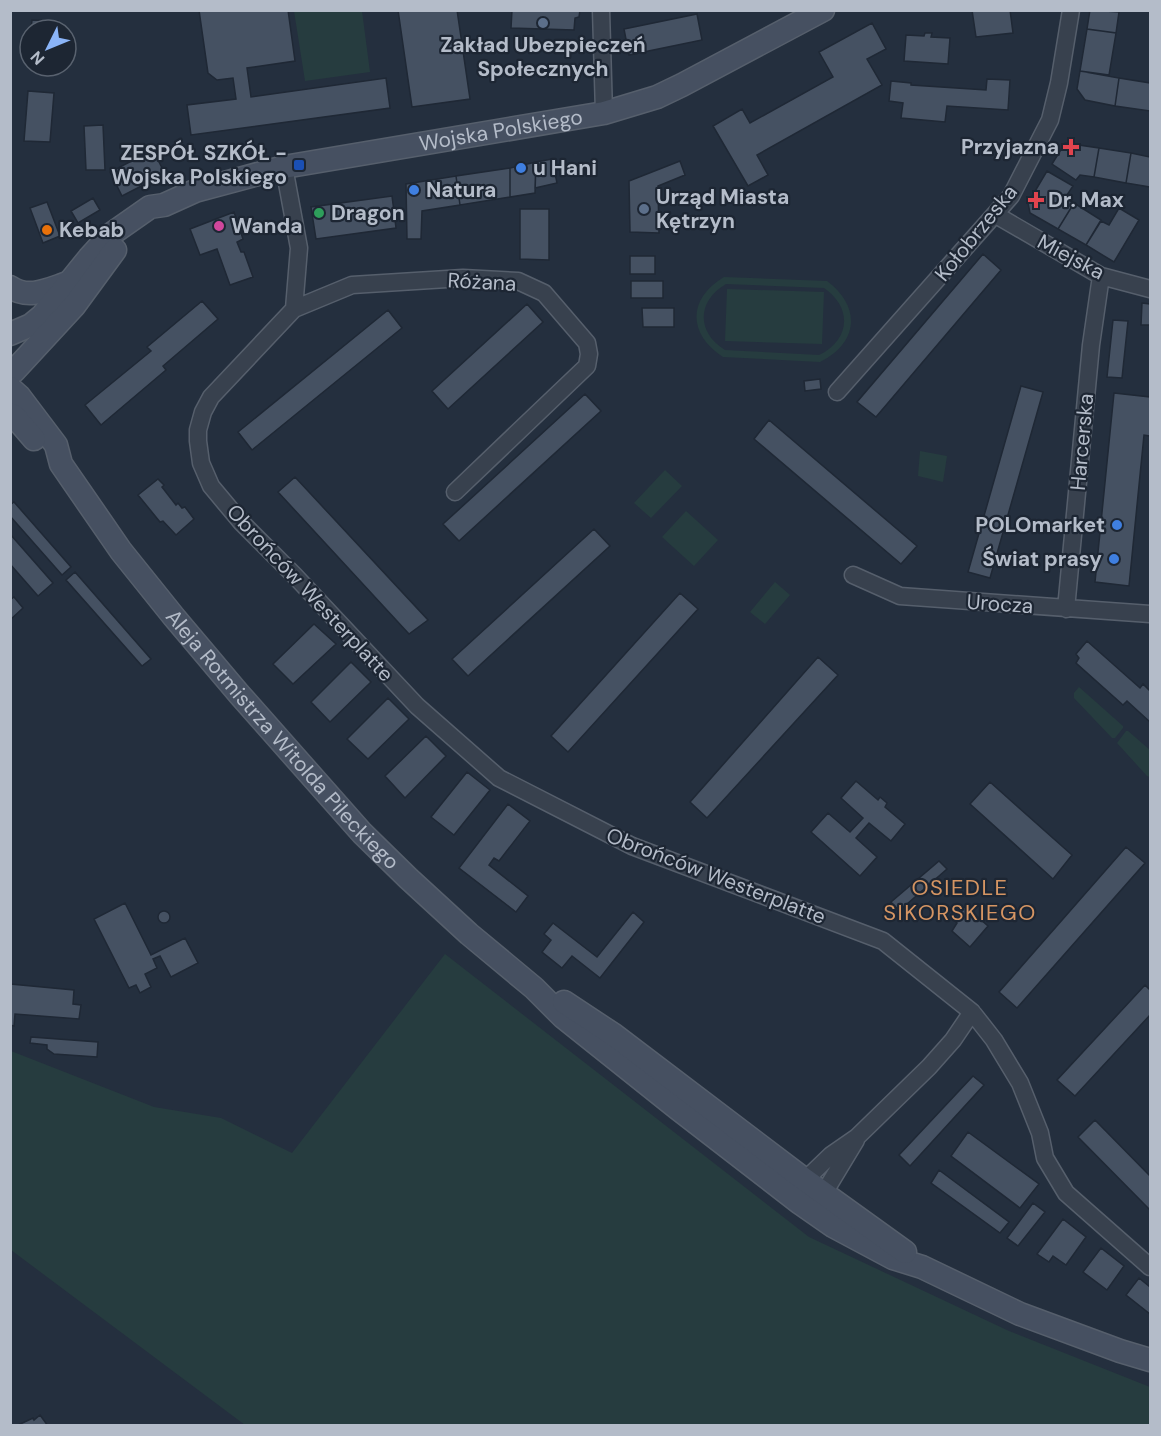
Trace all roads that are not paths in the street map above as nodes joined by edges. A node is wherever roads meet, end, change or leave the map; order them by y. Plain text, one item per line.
1 (601, 10) edge
2 (823, 10) edge
3 (1071, 10) edge
4 (604, 113) junction
5 (284, 167) junction
6 (164, 205) junction
7 (996, 214) junction
8 (1101, 276) junction
9 (68, 283) junction
10 (10, 287) edge
11 (1150, 289) edge
12 (294, 309) junction
13 (10, 334) edge
14 (11, 374) edge
15 (837, 392) dead end
16 (10, 414) edge
17 (61, 464) junction
18 (455, 492) dead end
19 (853, 575) dead end
20 (1066, 609) junction
21 (1150, 614) edge
22 (534, 988) junction
23 (972, 1012) junction
24 (857, 1137) junction
25 (805, 1180) junction
26 (824, 1193) junction
27 (800, 1203) junction
28 (922, 1267) junction
29 (1150, 1267) edge
30 (1150, 1360) edge

1 - 4 street
2 - 4 street, Wojska Polskiego
3 - 7 street, Kołobrzeska
4 - 5 street, Wojska Polskiego
5 - 6 street, Wojska Polskiego
5 - 12 street
6 - 9 street, Wojska Polskiego
6 - 14 street, Wojska Polskiego
7 - 8 street, Miejska
7 - 15 street, Kołobrzeska
8 - 11 street, Miejska
8 - 20 street, Harcerska
9 - 10 street
9 - 13 street, Wojska Polskiego
12 - 18 street, Różana
12 - 23 street, Obrońców Westerplatte
14 - 17 street, Aleja Rotmistrza Witolda Pileckiego
16 - 17 street, Aleja Rotmistrza Witolda Pileckiego
17 - 22 street, Aleja Rotmistrza Witolda Pileckiego
19 - 20 street, Urocza
20 - 21 street, Urocza
22 - 25 street, Aleja Rotmistrza Witolda Pileckiego
22 - 27 street, Aleja Rotmistrza Witolda Pileckiego
23 - 24 street
23 - 29 street, Obrońców Westerplatte
24 - 25 street
24 - 26 street
25 - 26 street, Aleja Rotmistrza Witolda Pileckiego
25 - 27 street
26 - 27 street
26 - 28 street, Aleja Rotmistrza Witolda Pileckiego
27 - 28 street, Aleja Rotmistrza Witolda Pileckiego
28 - 30 street, Aleja Rotmistrza Witolda Pileckiego

